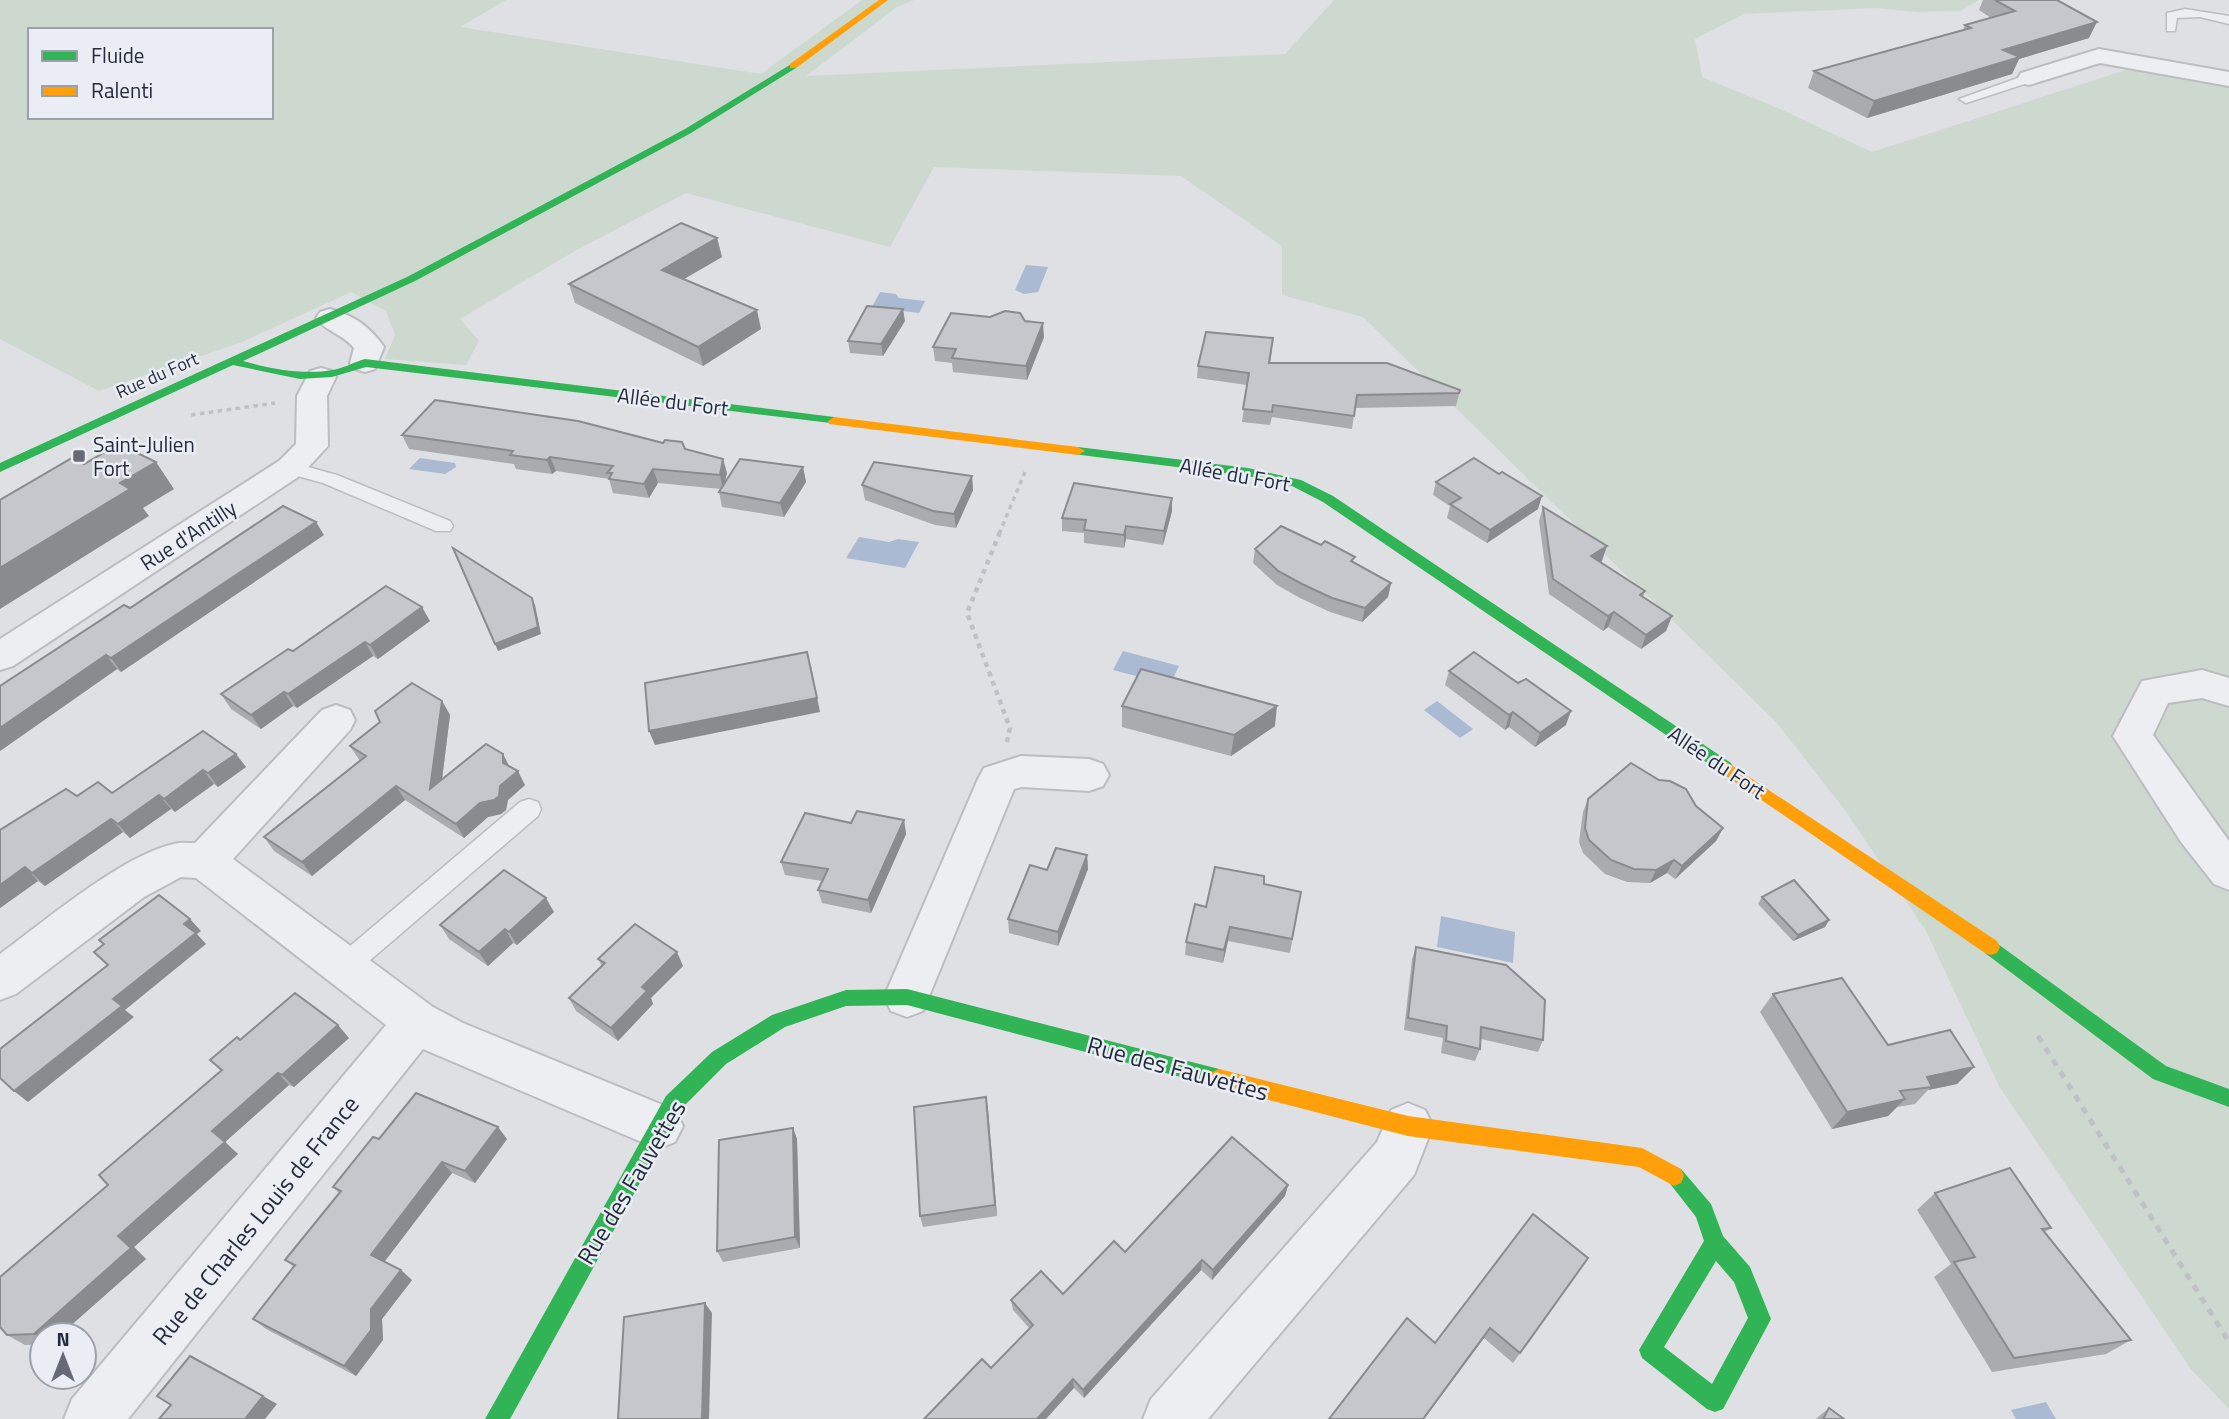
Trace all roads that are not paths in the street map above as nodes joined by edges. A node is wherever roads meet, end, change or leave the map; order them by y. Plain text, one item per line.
1 (884, 0) edge
2 (2229, 20) edge
3 (2171, 28) dead end
4 (2029, 78) joint
5 (2229, 79) edge
6 (1966, 99) edge
7 (330, 318) junction
8 (234, 362) junction
9 (365, 363) junction
10 (316, 387) junction
11 (0, 468) edge
12 (290, 468) junction
13 (443, 526) dead end
14 (0, 657) edge
15 (2229, 692) edge
16 (337, 720) dead end
17 (1089, 775) dead end
18 (529, 809) dead end
19 (205, 861) junction
20 (2229, 872) edge
21 (345, 966) junction
22 (0, 980) edge
23 (907, 997) junction
24 (417, 1021) junction
25 (2229, 1098) edge
26 (658, 1126) junction
27 (1408, 1126) junction
28 (1715, 1243) junction
29 (92, 1419) edge
30 (497, 1419) edge
31 (1171, 1419) edge

1 - 7 street, Rue du Fort
2 - 3 lane
4 - 5 street
4 - 6 lane
7 - 8 street, Rue du Fort
7 - 9 street
8 - 10 street, Allée du Fort
8 - 11 street, Rue du Fort
9 - 10 street, Allée du Fort
9 - 25 street, Allée du Fort
10 - 12 street, Rue d'Antilly
12 - 13 lane
12 - 14 street, Rue d'Antilly
15 - 20 street
16 - 19 street
17 - 23 street
18 - 21 lane
19 - 21 street
19 - 22 street
21 - 24 street
23 - 26 street, Rue des Fauvettes
23 - 27 street, Rue des Fauvettes
24 - 26 street
24 - 29 street, Rue de Charles Louis de France
26 - 30 street, Rue des Fauvettes
27 - 28 street, Rue des Fauvettes
27 - 31 street
28 - 28 street, Rue des Fauvettes

